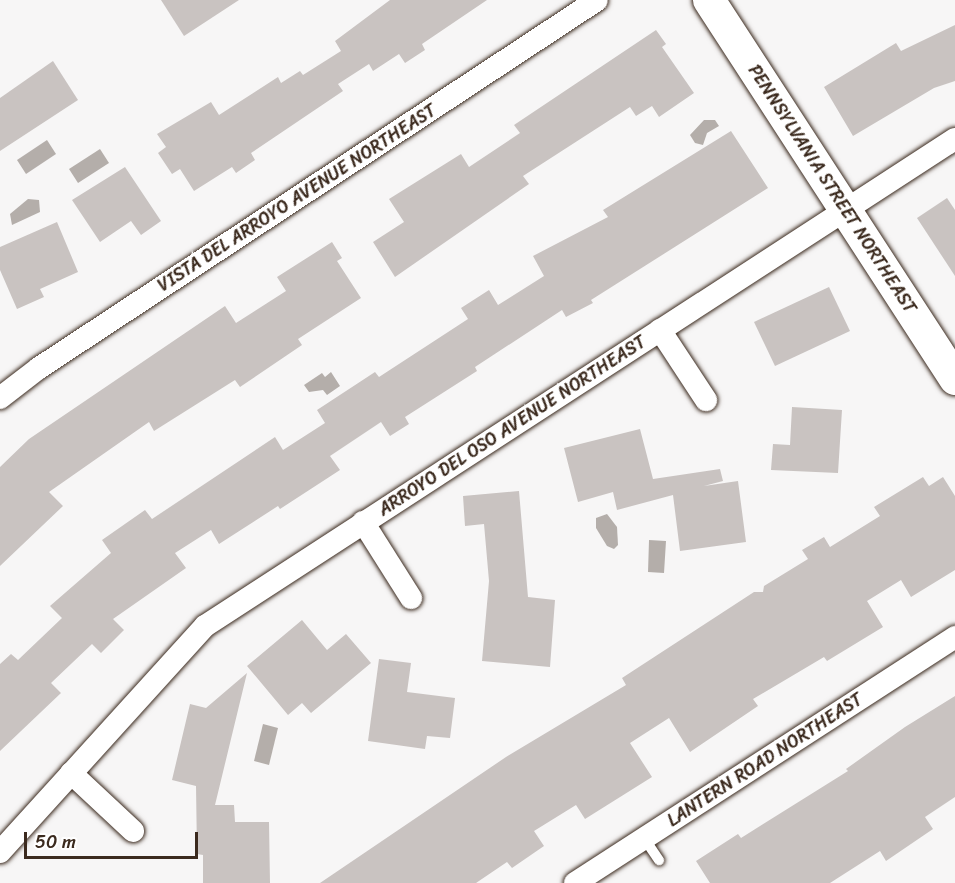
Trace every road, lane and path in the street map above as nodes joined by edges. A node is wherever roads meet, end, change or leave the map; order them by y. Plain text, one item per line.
1 (597, 0) edge
2 (709, 0) edge
3 (955, 139) edge
4 (845, 208) junction
5 (660, 330) junction
6 (955, 379) edge
7 (0, 398) edge
8 (706, 400) dead end
9 (363, 522) junction
10 (411, 598) dead end
11 (955, 638) edge
12 (71, 773) junction
13 (133, 831) dead end
14 (644, 838) junction
15 (0, 852) edge
16 (659, 860) dead end
17 (575, 883) edge

1 - 7 street, VISTA DEL ARROYO AVENUE NORTHEAST
2 - 4 street, PENNSYLVANIA STREET NORTHEAST
3 - 4 street, ARROYO DEL OSO AVENUE NORTHEAST
4 - 5 street, ARROYO DEL OSO AVENUE NORTHEAST
4 - 6 street, PENNSYLVANIA STREET NORTHEAST
5 - 8 street, ARROYO DEL OSO AVENUE NORTHEAST
5 - 9 street, ARROYO DEL OSO AVENUE NORTHEAST
9 - 10 street, ARROYO DEL OSO AVENUE NORTHEAST
9 - 12 street, ARROYO DEL OSO AVENUE NORTHEAST
11 - 14 street, LANTERN ROAD NORTHEAST
12 - 13 street
12 - 15 street, ARROYO DEL OSO AVENUE NORTHEAST
14 - 16 lane
14 - 17 street, LANTERN ROAD NORTHEAST

